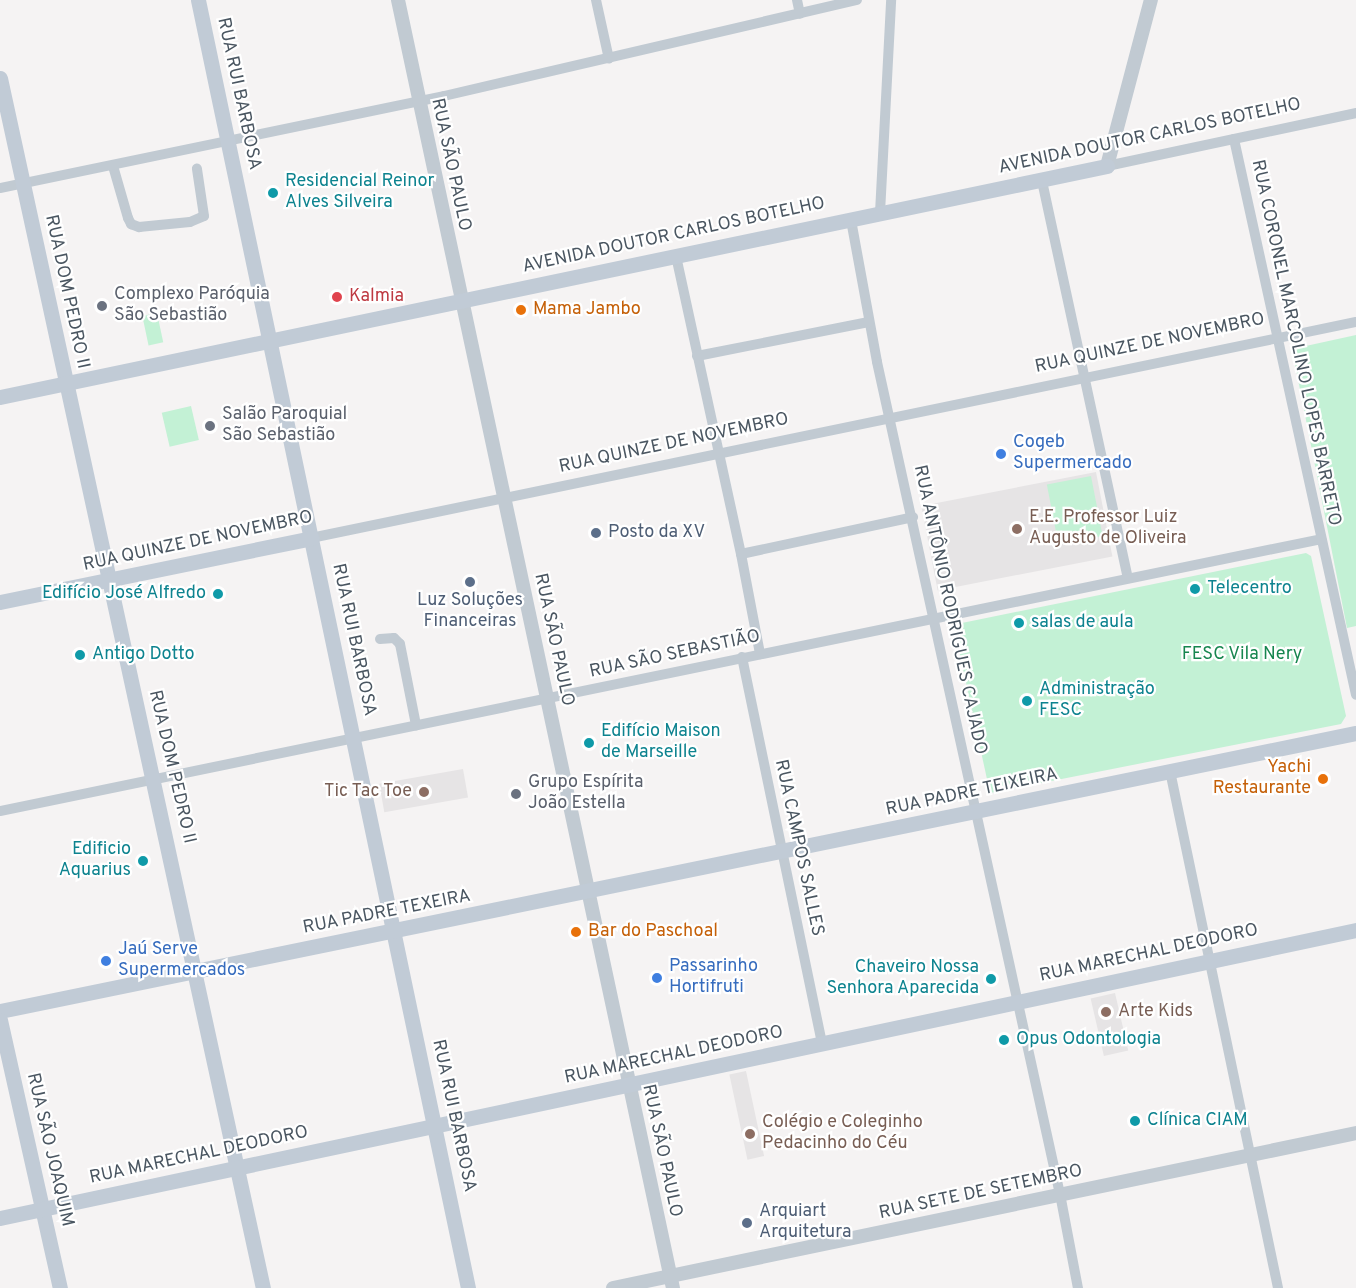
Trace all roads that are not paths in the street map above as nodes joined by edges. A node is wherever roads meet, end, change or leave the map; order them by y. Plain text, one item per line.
1 (198, 0) edge
2 (398, 0) edge
3 (596, 0) edge
4 (797, 0) edge
5 (857, 0) edge
6 (891, 0) edge
7 (1150, 0) edge
8 (800, 14) junction
9 (609, 59) junction
10 (0, 78) edge
11 (418, 102) junction
12 (1356, 112) edge
13 (1234, 139) junction
14 (228, 141) junction
15 (114, 166) junction
16 (1107, 166) junction
17 (197, 169) dead end
18 (1042, 181) junction
19 (22, 184) junction
20 (0, 188) edge
21 (880, 213) junction
22 (851, 220) junction
23 (676, 256) junction
24 (462, 301) junction
25 (869, 322) junction
26 (1356, 322) edge
27 (1277, 337) junction
28 (270, 340) junction
29 (697, 356) junction
30 (1083, 378) junction
31 (66, 384) junction
32 (0, 397) edge
33 (891, 419) junction
34 (719, 454) junction
35 (505, 498) junction
36 (913, 517) junction
37 (311, 538) junction
38 (1321, 539) junction
39 (741, 554) junction
40 (1128, 578) junction
41 (109, 580) junction
42 (0, 602) edge
43 (934, 618) junction
44 (380, 639) dead end
45 (760, 654) junction
46 (742, 657) junction
47 (1356, 695) edge
48 (546, 698) junction
49 (416, 725) junction
50 (1356, 733) edge
51 (354, 738) junction
52 (1170, 771) junction
53 (154, 779) junction
54 (0, 811) edge
55 (976, 812) junction
56 (782, 853) junction
57 (587, 893) junction
58 (1356, 930) edge
59 (394, 932) junction
60 (1210, 961) junction
61 (197, 972) junction
62 (1017, 1002) junction
63 (0, 1011) edge
64 (0, 1020) edge
65 (822, 1046) junction
66 (629, 1086) junction
67 (435, 1126) junction
68 (1356, 1133) edge
69 (1251, 1155) junction
70 (239, 1167) junction
71 (1060, 1194) junction
72 (43, 1209) junction
73 (0, 1218) edge
74 (672, 1282) edge
75 (60, 1288) edge
76 (263, 1288) edge
77 (468, 1288) edge
78 (613, 1288) edge
79 (1078, 1288) edge
80 (1278, 1288) edge

1 - 14 main road, RUA RUI BARBOSA
2 - 11 street, RUA SÃO PAULO
3 - 9 street
4 - 8 street
5 - 8 street
6 - 21 street
7 - 16 street
8 - 9 street
9 - 11 street
10 - 19 main road, RUA DOM PEDRO II
11 - 14 street
11 - 24 street, RUA SÃO PAULO
12 - 13 street, AVENIDA DOUTOR CARLOS BOTELHO
13 - 16 street, AVENIDA DOUTOR CARLOS BOTELHO
13 - 27 street, RUA CORONEL MARCOLINO LOPES BARRETO
14 - 15 street
14 - 28 main road, RUA RUI BARBOSA
15 - 17 street
15 - 19 street
16 - 18 main road, AVENIDA DOUTOR CARLOS BOTELHO
18 - 21 main road, AVENIDA DOUTOR CARLOS BOTELHO
18 - 30 street
19 - 20 street
19 - 31 main road, RUA DOM PEDRO II
21 - 22 main road, AVENIDA DOUTOR CARLOS BOTELHO
22 - 23 main road, AVENIDA DOUTOR CARLOS BOTELHO
22 - 25 street, RUA ANTÔNIO RODRIGUES CAJADO
23 - 24 main road, AVENIDA DOUTOR CARLOS BOTELHO
23 - 29 street
24 - 28 main road, AVENIDA DOUTOR CARLOS BOTELHO
24 - 35 street, RUA SÃO PAULO
25 - 29 street
25 - 33 street, RUA ANTÔNIO RODRIGUES CAJADO
26 - 27 street, RUA QUINZE DE NOVEMBRO
27 - 30 street, RUA QUINZE DE NOVEMBRO
27 - 38 street, RUA CORONEL MARCOLINO LOPES BARRETO
28 - 31 main road, AVENIDA DOUTOR CARLOS BOTELHO
28 - 37 main road, RUA RUI BARBOSA
29 - 34 street
30 - 33 street, RUA QUINZE DE NOVEMBRO
30 - 40 street
31 - 32 main road, AVENIDA DOUTOR CARLOS BOTELHO
31 - 41 main road, RUA DOM PEDRO II
33 - 34 street, RUA QUINZE DE NOVEMBRO
33 - 36 street, RUA ANTÔNIO RODRIGUES CAJADO
34 - 35 street, RUA QUINZE DE NOVEMBRO
34 - 39 street
35 - 37 street, RUA QUINZE DE NOVEMBRO
35 - 48 street, RUA SÃO PAULO
36 - 39 street
36 - 43 street, RUA ANTÔNIO RODRIGUES CAJADO
37 - 41 main road, RUA QUINZE DE NOVEMBRO
37 - 51 main road, RUA RUI BARBOSA
38 - 40 street, RUA SÃO SEBASTIÃO
38 - 47 street, RUA CORONEL MARCOLINO LOPES BARRETO
39 - 45 street
40 - 43 street, RUA SÃO SEBASTIÃO
41 - 42 main road, RUA QUINZE DE NOVEMBRO
41 - 53 main road, RUA DOM PEDRO II
43 - 45 street, RUA SÃO SEBASTIÃO
43 - 55 street, RUA ANTÔNIO RODRIGUES CAJADO
44 - 49 street
45 - 46 street, RUA SÃO SEBASTIÃO
46 - 48 street, RUA SÃO SEBASTIÃO
46 - 56 street, RUA CAMPOS SALLES
48 - 49 street, RUA SÃO SEBASTIÃO
48 - 57 street, RUA SÃO PAULO
49 - 51 street, RUA SÃO SEBASTIÃO
50 - 52 main road
51 - 53 street, RUA SÃO SEBASTIÃO
51 - 59 main road, RUA RUI BARBOSA
52 - 55 main road, RUA PADRE TEIXEIRA
52 - 60 street
53 - 54 street, RUA SÃO SEBASTIÃO
53 - 61 main road, RUA DOM PEDRO II
55 - 56 main road, RUA PADRE TEIXEIRA
55 - 62 street, RUA ANTÔNIO RODRIGUES CAJADO
56 - 57 main road, RUA PADRE TEXEIRA
56 - 65 street, RUA CAMPOS SALLES
57 - 59 main road, RUA PADRE TEXEIRA
57 - 66 street, RUA SÃO PAULO
58 - 60 main road, RUA MARECHAL DEODORO
59 - 61 main road, RUA PADRE TEXEIRA
59 - 67 main road, RUA RUI BARBOSA
60 - 62 main road, RUA MARECHAL DEODORO
60 - 69 street
61 - 63 main road, RUA PADRE TEXEIRA
61 - 70 main road, RUA DOM PEDRO II
62 - 65 main road, RUA MARECHAL DEODORO
62 - 71 street, RUA ANTÔNIO RODRIGUES CAJADO
64 - 72 main road, RUA SÃO JOAQUIM
65 - 66 main road, RUA MARECHAL DEODORO
66 - 67 main road, RUA MARECHAL DEODORO
66 - 74 street, RUA SÃO PAULO
67 - 70 main road, RUA MARECHAL DEODORO
67 - 77 main road, RUA RUI BARBOSA
68 - 69 street, RUA SETE DE SETEMBRO
69 - 71 street, RUA SETE DE SETEMBRO
69 - 80 street
70 - 72 main road, RUA MARECHAL DEODORO
70 - 76 main road, RUA DOM PEDRO II
71 - 74 street, RUA SETE DE SETEMBRO
71 - 79 street, RUA ANTÔNIO RODRIGUES CAJADO
72 - 73 main road, RUA MARECHAL DEODORO
72 - 75 main road, RUA SÃO JOAQUIM
74 - 78 street, RUA SETE DE SETEMBRO

